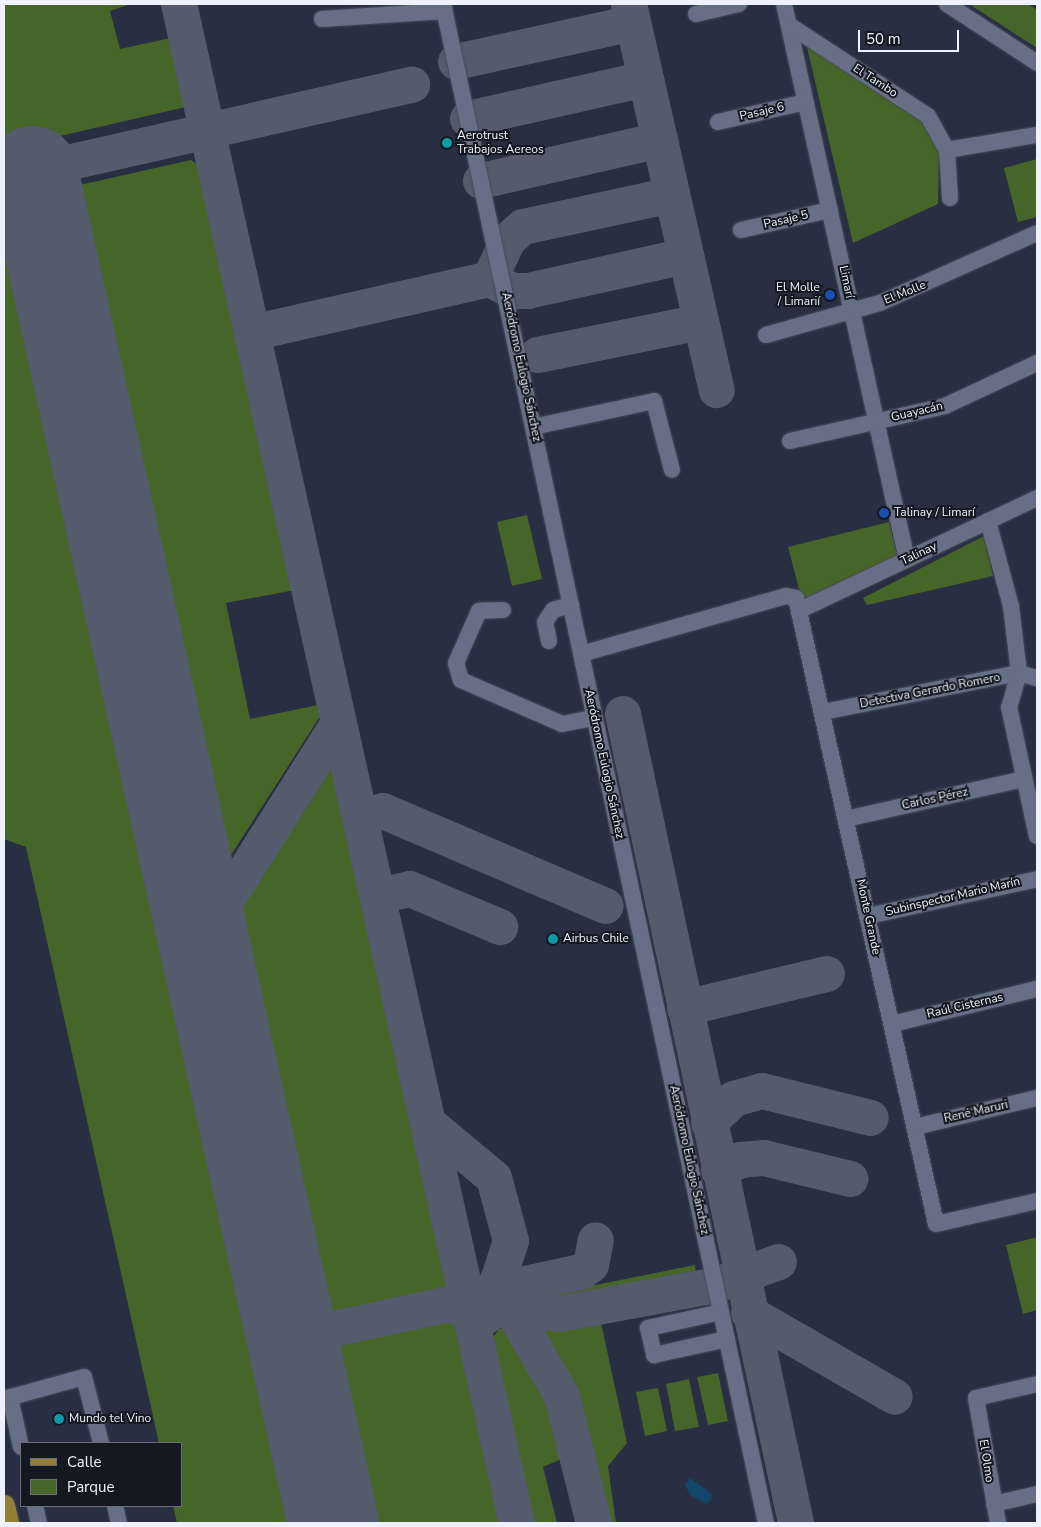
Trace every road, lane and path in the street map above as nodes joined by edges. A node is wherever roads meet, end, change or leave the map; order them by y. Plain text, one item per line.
1 (739, 4) edge
2 (784, 4) edge
3 (947, 4) edge
4 (444, 8) edge
5 (696, 14) dead end
6 (322, 19) dead end
7 (789, 25) junction
8 (1037, 63) edge
9 (806, 102) junction
10 (718, 122) dead end
11 (1037, 134) edge
12 (947, 150) junction
13 (950, 198) dead end
14 (830, 210) junction
15 (742, 230) dead end
16 (1037, 233) edge
17 (853, 313) junction
18 (766, 335) dead end
19 (1037, 363) edge
20 (877, 422) junction
21 (533, 427) junction
22 (790, 441) dead end
23 (672, 470) dead end
24 (1037, 498) edge
25 (988, 521) junction
26 (907, 560) junction
27 (571, 605) junction
28 (503, 610) dead end
29 (800, 610) junction
30 (549, 641) dead end
31 (581, 654) junction
32 (1019, 673) junction
33 (1037, 678) edge
34 (823, 712) junction
35 (594, 718) junction
36 (1024, 779) junction
37 (846, 819) junction
38 (1037, 836) edge
39 (1037, 879) edge
40 (868, 916) junction
41 (1037, 989) edge
42 (892, 1024) junction
43 (1037, 1098) edge
44 (914, 1127) junction
45 (1037, 1202) edge
46 (722, 1312) junction
47 (727, 1339) junction
48 (1037, 1384) edge
49 (7, 1398) edge
50 (101, 1442) edge
51 (20, 1444) edge
52 (1037, 1494) edge
53 (994, 1504) junction
54 (4, 1505) edge
55 (35, 1507) edge
56 (115, 1507) edge
57 (8, 1523) edge
58 (39, 1523) edge
59 (119, 1523) edge
60 (766, 1523) edge
61 (998, 1523) edge

1 - 5 street
2 - 7 street, Limarí
3 - 8 street
4 - 6 street
4 - 21 street, Aeródromo Eulogio Sánchez
7 - 9 street, Limarí
7 - 12 street, El Tambo
9 - 10 street, Pasaje 6
9 - 14 street, Limarí
11 - 12 street
12 - 13 street, El Tambo
14 - 15 street, Pasaje 5
14 - 17 street, Limarí
16 - 17 street, El Molle
17 - 18 street, El Molle
17 - 20 street, Limarí
19 - 20 street, Guayacán
20 - 22 street, Guayacán
20 - 26 street, Limarí
21 - 23 street
21 - 27 street, Aeródromo Eulogio Sánchez
24 - 25 street, Talinay
25 - 26 street, Talinay
25 - 32 street
26 - 29 street, Talinay
27 - 30 street
27 - 31 street, Aeródromo Eulogio Sánchez
28 - 35 street
29 - 31 street
29 - 34 street, Monte Grande
31 - 35 street, Aeródromo Eulogio Sánchez
32 - 33 street, Detectiva Gerardo Romero
32 - 34 street, Detectiva Gerardo Romero
32 - 36 street
34 - 37 street, Monte Grande
35 - 46 street, Aeródromo Eulogio Sánchez
36 - 37 street, Carlos Pérez
36 - 38 street
37 - 40 street, Monte Grande
39 - 40 street, Subinspector Mario Marín
40 - 42 street, Monte Grande
41 - 42 street, Raúl Cisternas
42 - 44 street, Monte Grande
43 - 44 street, René Maruri
44 - 45 street, Monte Grande
46 - 47 street, Aeródromo Eulogio Sánchez
46 - 47 street
47 - 60 street, Aeródromo Eulogio Sánchez
48 - 53 street, El Olmo
49 - 50 street
49 - 51 street
52 - 53 street
53 - 61 street, El Olmo
54 - 57 main road
55 - 58 street
56 - 59 street

